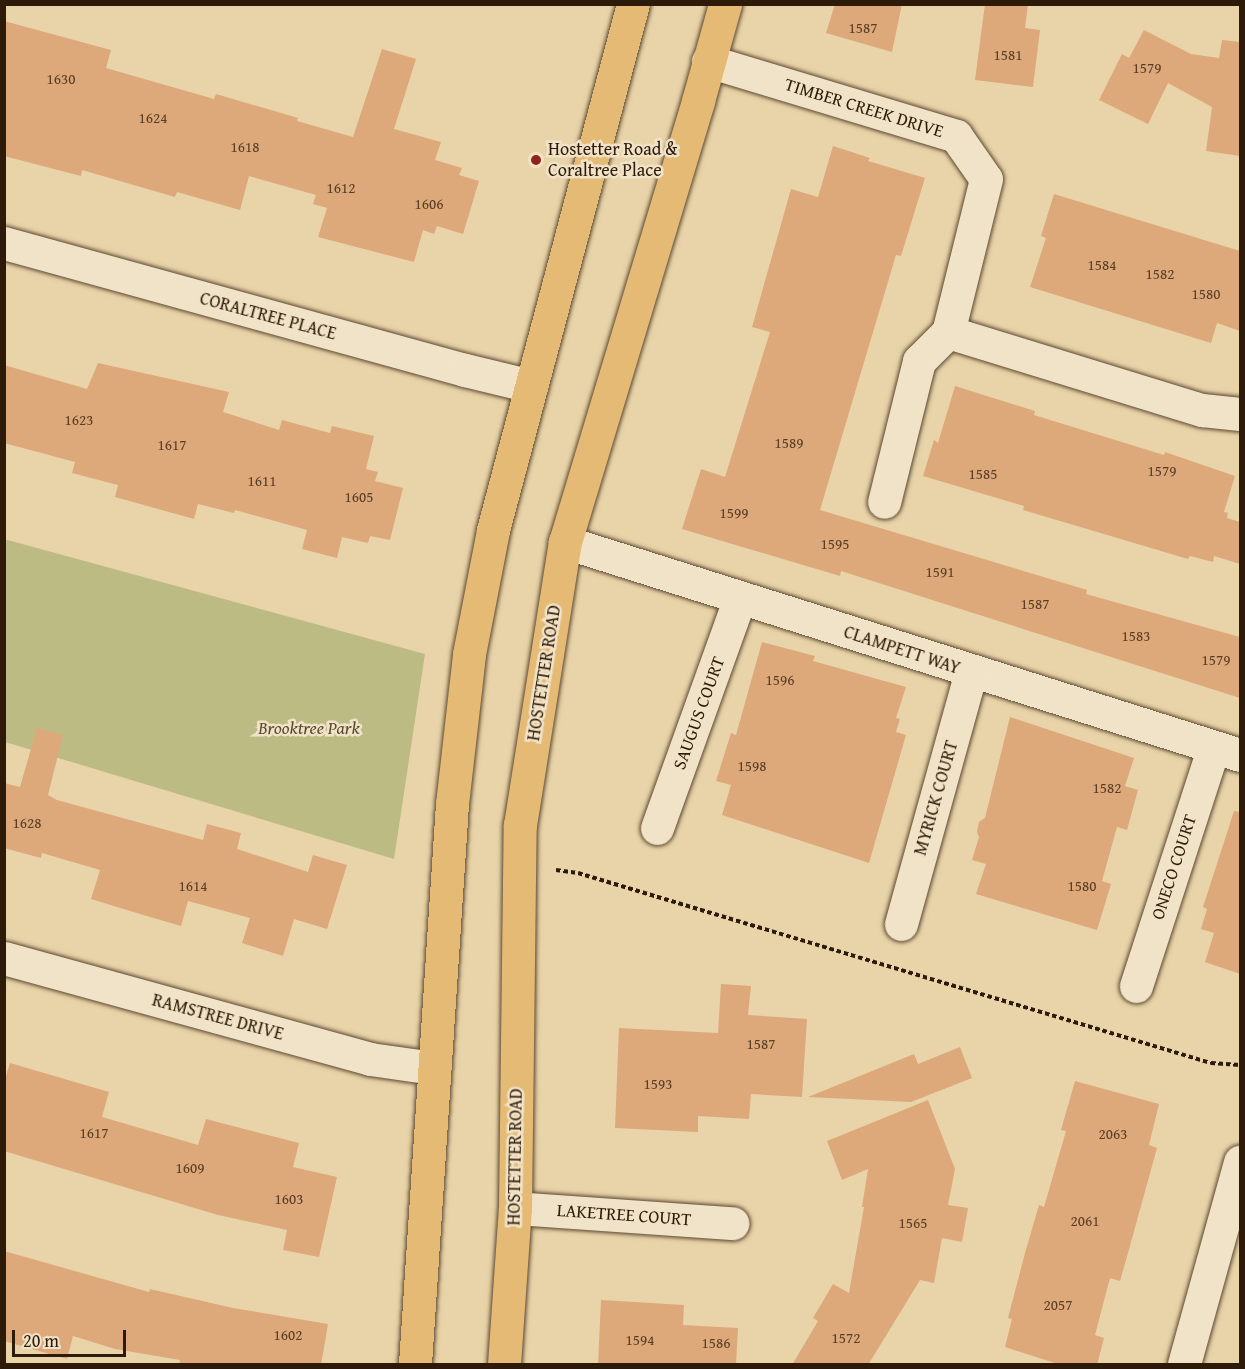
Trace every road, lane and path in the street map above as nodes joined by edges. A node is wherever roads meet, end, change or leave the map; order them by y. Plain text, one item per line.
1 (633, 4) edge
2 (724, 4) edge
3 (708, 61) junction
4 (4, 243) edge
5 (948, 332) junction
6 (531, 386) junction
7 (1240, 414) edge
8 (884, 502) dead end
9 (565, 542) junction
10 (740, 598) junction
11 (971, 672) junction
12 (1227, 752) edge
13 (657, 828) dead end
14 (520, 863) junction
15 (901, 924) dead end
16 (4, 958) edge
17 (1136, 986) dead end
18 (1240, 1065) edge
19 (434, 1068) junction
20 (1240, 1162) edge
21 (514, 1208) junction
22 (732, 1223) dead end
23 (415, 1365) edge
24 (504, 1365) edge
25 (1184, 1365) edge

1 - 6 main road
2 - 3 main road, HOSTETTER ROAD
3 - 5 street, TIMBER CREEK DRIVE
3 - 9 main road, HOSTETTER ROAD
4 - 6 street, CORALTREE PLACE
5 - 7 street
5 - 8 street
6 - 19 main road
9 - 10 street, CLAMPETT WAY
9 - 14 main road, HOSTETTER ROAD
10 - 11 street, CLAMPETT WAY
10 - 13 street, SAUGUS COURT
11 - 12 street, CLAMPETT WAY
11 - 15 street, MYRICK COURT
12 - 17 street, ONECO COURT
14 - 18 path
14 - 21 main road, HOSTETTER ROAD
16 - 19 street, RAMSTREE DRIVE
19 - 23 main road
20 - 25 street
21 - 22 street, LAKETREE COURT
21 - 24 main road, HOSTETTER ROAD

